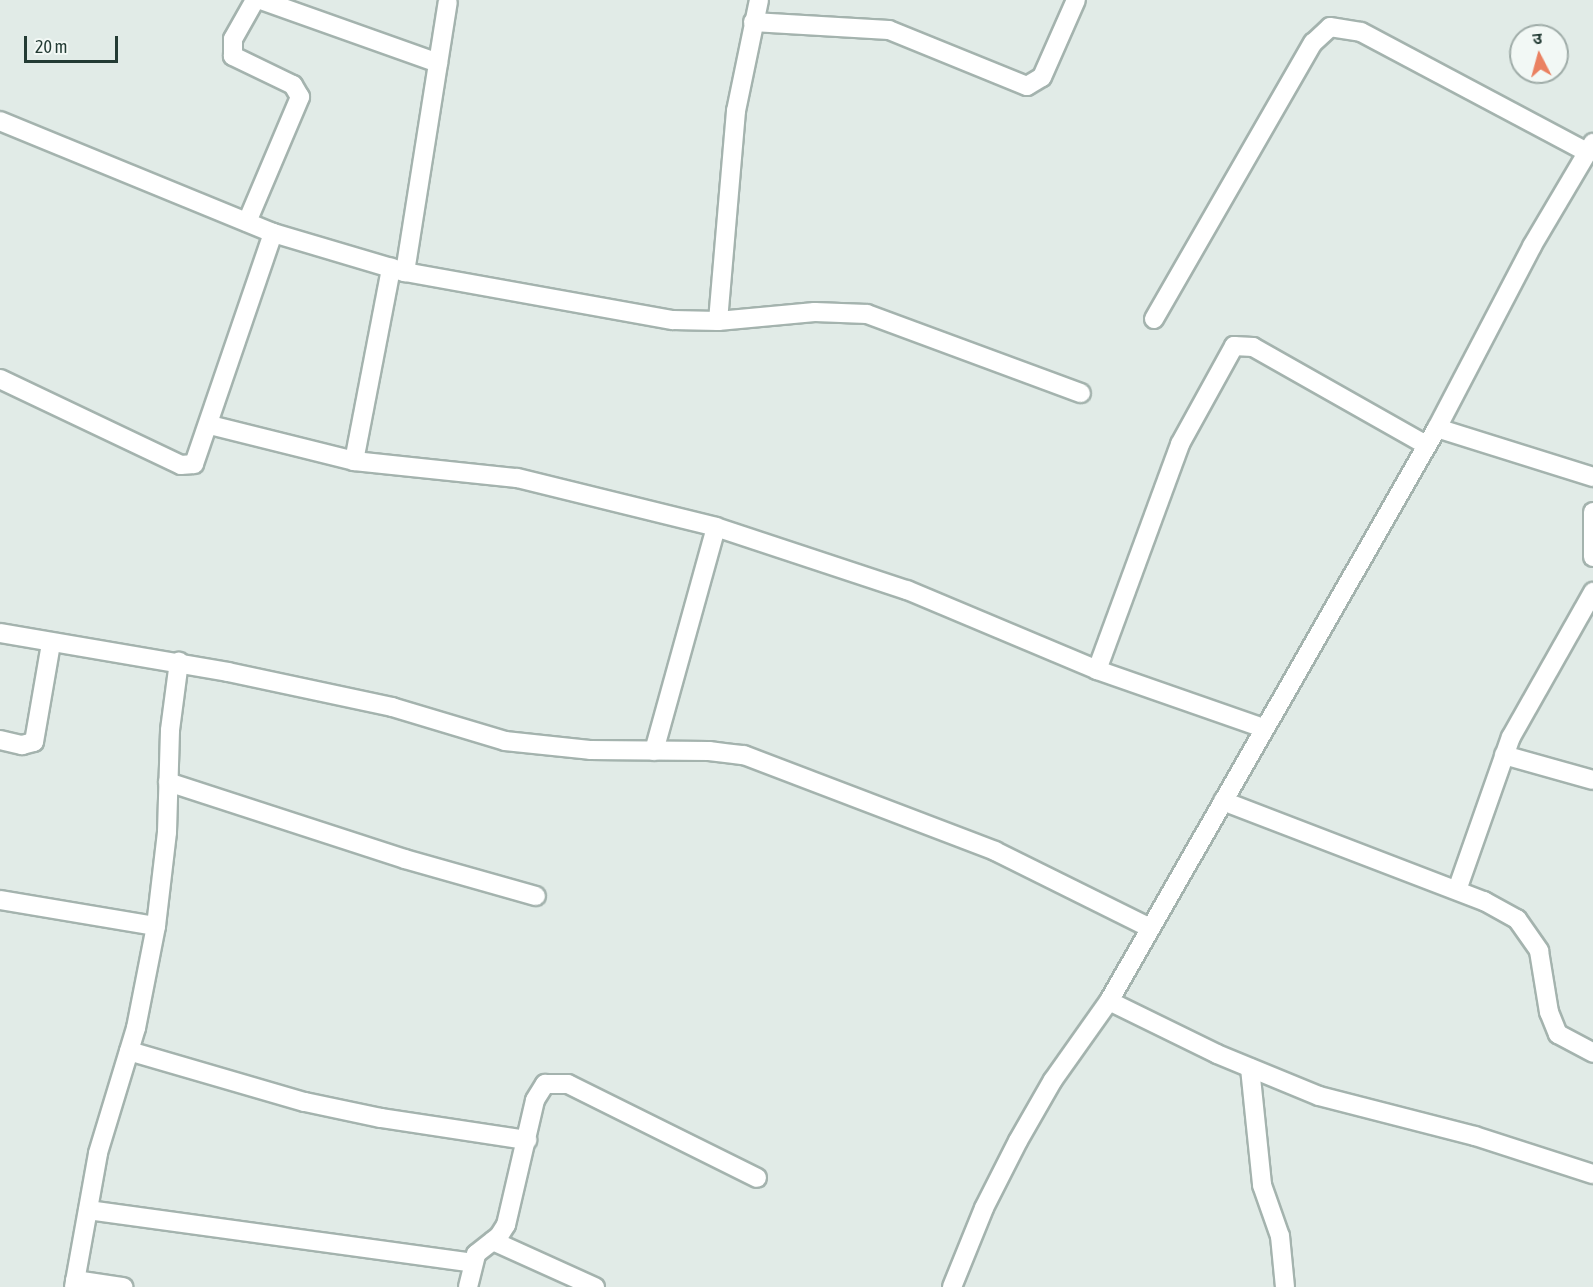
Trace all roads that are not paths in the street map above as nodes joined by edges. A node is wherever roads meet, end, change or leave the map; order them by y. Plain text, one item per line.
1 (255, 0) edge
2 (261, 0) edge
3 (759, 0) edge
4 (1076, 0) edge
5 (448, 2) dead end
6 (753, 22) junction
7 (438, 63) junction
8 (0, 121) edge
9 (1590, 147) edge
10 (247, 222) junction
11 (273, 233) junction
12 (398, 270) junction
13 (1154, 319) dead end
14 (718, 321) junction
15 (0, 379) edge
16 (1081, 393) dead end
17 (210, 425) junction
18 (1437, 428) junction
19 (1426, 445) junction
20 (354, 461) junction
21 (1593, 477) edge
22 (1593, 512) edge
23 (716, 527) junction
24 (1593, 558) edge
25 (1593, 592) edge
26 (0, 633) edge
27 (51, 644) junction
28 (179, 662) junction
29 (1097, 670) junction
30 (1264, 728) junction
31 (0, 740) edge
32 (654, 751) junction
33 (1504, 755) junction
34 (1593, 780) edge
35 (168, 782) junction
36 (1223, 801) junction
37 (1457, 890) junction
38 (536, 896) dead end
39 (0, 900) edge
40 (156, 926) junction
41 (1150, 928) junction
42 (1109, 1001) junction
43 (129, 1051) junction
44 (1593, 1053) edge
45 (1250, 1068) junction
46 (527, 1140) junction
47 (1593, 1174) edge
48 (757, 1178) dead end
49 (88, 1210) junction
50 (493, 1240) junction
51 (473, 1263) junction
52 (75, 1284) edge
53 (123, 1287) edge
54 (468, 1287) edge
55 (595, 1287) edge
56 (952, 1287) edge
57 (1285, 1287) edge

1 - 10 street
2 - 7 street
3 - 6 street
4 - 6 street
5 - 7 street
6 - 14 street
7 - 12 street
8 - 10 street
9 - 13 street
9 - 18 street
10 - 11 street
11 - 12 street
11 - 17 street
12 - 14 street
12 - 20 street
14 - 16 street
15 - 17 street
17 - 20 street
18 - 19 street
18 - 21 street
19 - 29 street
19 - 30 street
20 - 23 street
22 - 24 street
23 - 29 street
23 - 32 street
25 - 33 street
26 - 27 street
27 - 28 street
27 - 31 street
28 - 32 street
28 - 35 street
29 - 30 street
30 - 36 street
32 - 41 street
33 - 34 street
33 - 37 street
35 - 38 street
35 - 40 street
36 - 37 street
36 - 41 street
37 - 44 street
39 - 40 street
40 - 43 street
41 - 42 street
42 - 45 street
42 - 56 street
43 - 46 street
43 - 49 street
45 - 47 street
45 - 57 street
46 - 48 street
46 - 50 street
49 - 51 street
49 - 52 street
50 - 51 street
50 - 55 street
51 - 54 street
52 - 53 street

